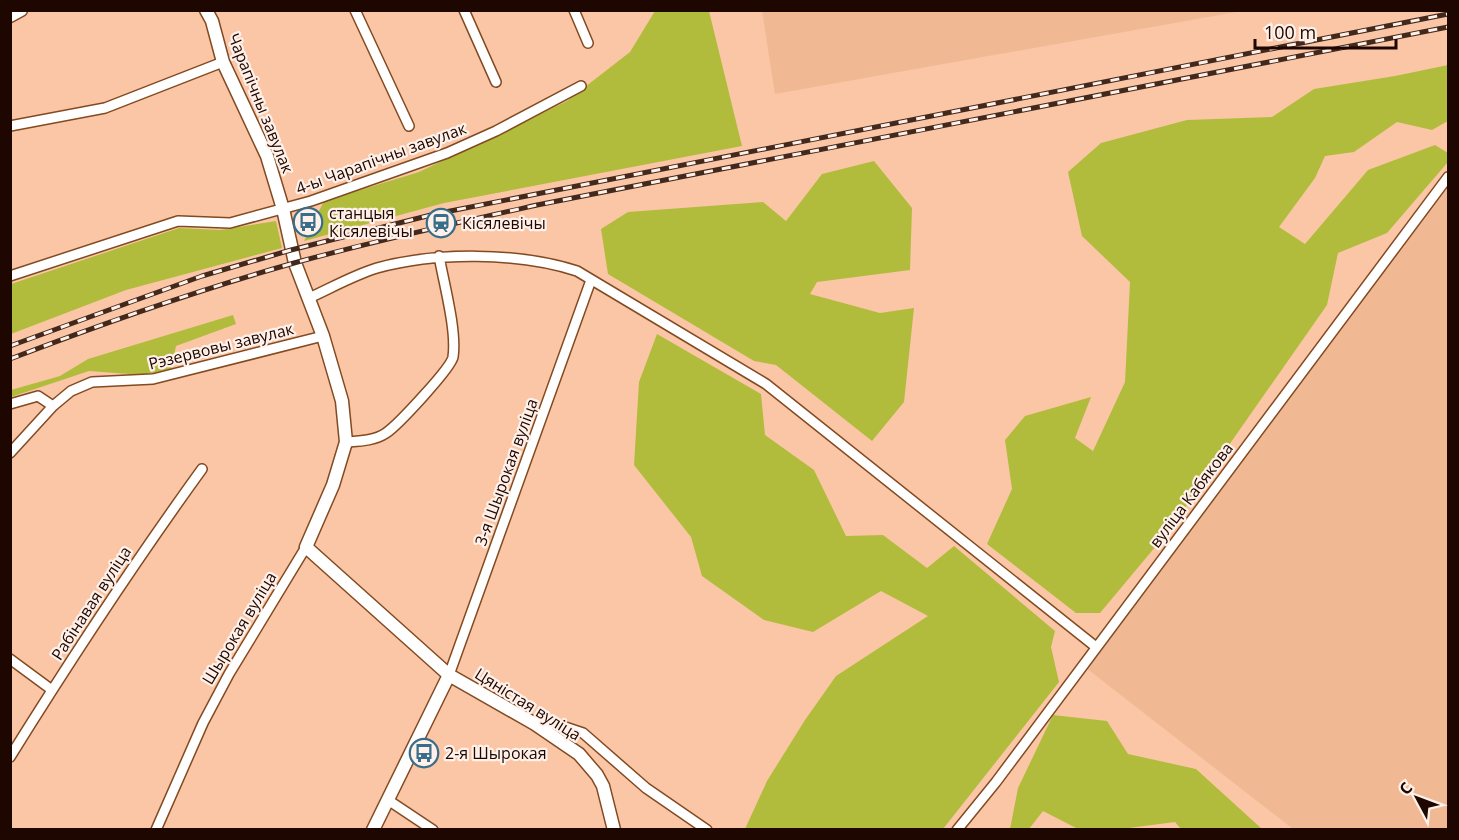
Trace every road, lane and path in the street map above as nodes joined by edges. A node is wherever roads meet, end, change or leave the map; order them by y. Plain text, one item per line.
1 (21, 10) edge
2 (206, 10) edge
3 (355, 10) edge
4 (464, 10) edge
5 (574, 10) edge
6 (10, 16) edge
7 (588, 43) dead end
8 (223, 62) junction
9 (496, 82) dead end
10 (580, 86) dead end
11 (10, 126) edge
12 (409, 126) dead end
13 (1449, 177) edge
14 (283, 209) junction
15 (440, 256) junction
16 (10, 276) edge
17 (591, 280) junction
18 (309, 298) junction
19 (323, 336) junction
20 (10, 404) edge
21 (53, 406) junction
22 (346, 442) junction
23 (10, 453) edge
24 (202, 470) dead end
25 (306, 547) junction
26 (1096, 647) junction
27 (10, 659) edge
28 (449, 675) junction
29 (52, 690) junction
30 (535, 724) junction
31 (10, 757) edge
32 (387, 800) junction
33 (156, 830) edge
34 (373, 830) edge
35 (434, 830) edge
36 (614, 830) edge
37 (706, 830) edge
38 (957, 830) edge

1 - 6 street
2 - 8 street, Чарапічны завулак
3 - 12 street
4 - 9 street
5 - 7 street
8 - 11 street
8 - 14 street, Чарапічны завулак
10 - 14 street, 4-ы Чарапічны завулак
13 - 26 street, вуліца Кабякова
14 - 16 street, 4-ы Чарапічны завулак
14 - 18 street, Шырокая вуліца
15 - 17 street
15 - 18 street
15 - 22 street
17 - 26 street
17 - 28 street, 3-я Шырокая вуліца
18 - 19 street, Шырокая вуліца
19 - 21 street, Рэзервовы завулак
19 - 22 street, Шырокая вуліца
20 - 21 street
21 - 23 street, Рэзервовы завулак
22 - 25 street, Шырокая вуліца
24 - 29 street, Рабінавая вуліца
25 - 28 street, Цяністая вуліца
25 - 33 street, Шырокая вуліца
26 - 38 street, вуліца Кабякова
27 - 29 street
28 - 30 street, Цяністая вуліца
28 - 32 street
29 - 31 street, Рабінавая вуліца
30 - 36 street, Цяністая вуліца
30 - 37 street
32 - 34 street
32 - 35 street

